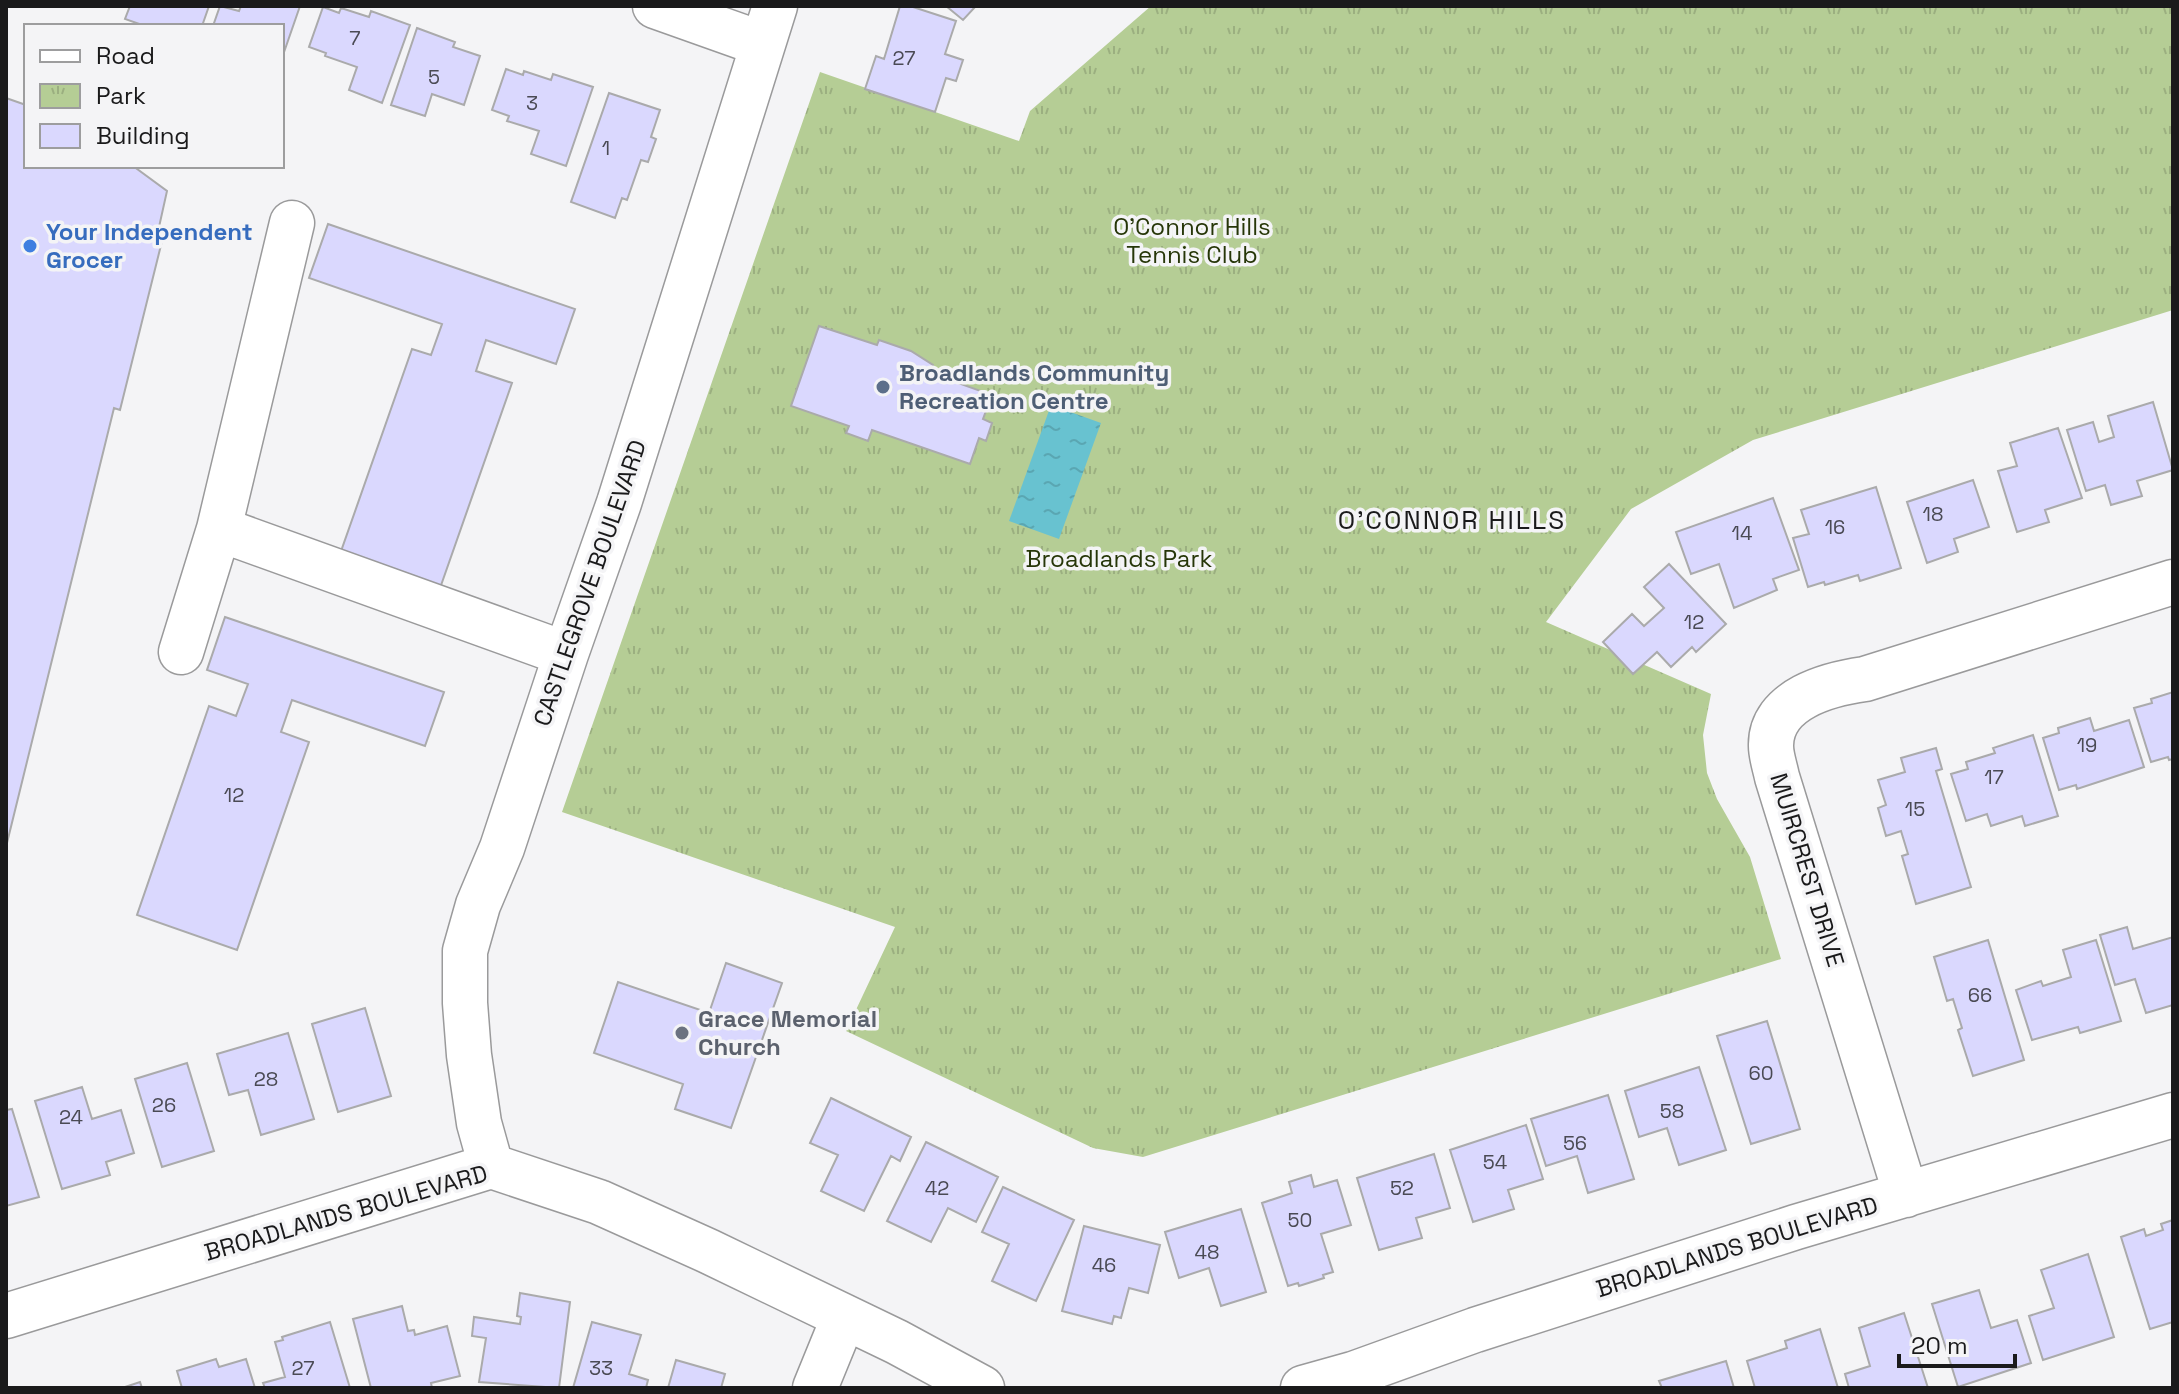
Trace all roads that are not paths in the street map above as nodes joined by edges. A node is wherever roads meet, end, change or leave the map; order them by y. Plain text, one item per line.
1 (655, 6) edge
2 (768, 25) edge
3 (292, 223) dead end
4 (219, 529) junction
5 (2173, 582) edge
6 (181, 652) dead end
7 (566, 654) junction
8 (2173, 1115) edge
9 (491, 1166) junction
10 (1906, 1195) junction
11 (6, 1316) edge
12 (844, 1317) junction
13 (815, 1388) edge
14 (982, 1388) edge
15 (1303, 1388) edge

1 - 2 street
2 - 7 street, CASTLEGROVE BOULEVARD
3 - 4 street
4 - 6 street
4 - 7 street
5 - 10 street, MUIRCREST DRIVE
7 - 9 street, CASTLEGROVE BOULEVARD
8 - 10 street, BROADLANDS BOULEVARD
9 - 11 street, BROADLANDS BOULEVARD
9 - 12 street, BROADLANDS BOULEVARD
10 - 15 street, BROADLANDS BOULEVARD
12 - 13 street
12 - 14 street, BROADLANDS BOULEVARD

